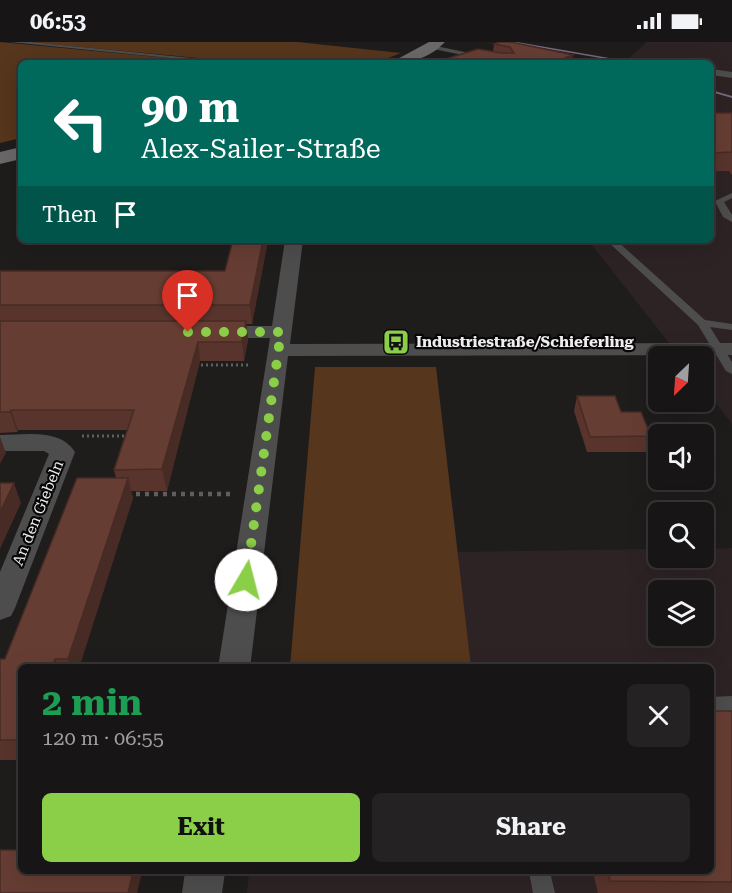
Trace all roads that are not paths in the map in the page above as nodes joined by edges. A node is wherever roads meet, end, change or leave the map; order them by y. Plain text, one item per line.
1 (13, 42) edge
2 (435, 45) edge
3 (207, 60) edge
4 (404, 60) edge
5 (496, 60) edge
6 (714, 72) edge
7 (732, 75) edge
8 (18, 154) edge
9 (0, 158) edge
10 (732, 195) edge
11 (732, 219) edge
12 (294, 243) edge
13 (615, 243) edge
14 (702, 323) junction
15 (732, 327) edge
16 (188, 332) edge
17 (279, 349) junction
18 (726, 349) edge
19 (732, 370) edge
20 (0, 443) edge
21 (0, 608) edge
22 (235, 664) edge
23 (732, 704) edge
24 (714, 705) edge
25 (205, 874) edge
26 (540, 874) edge
27 (202, 893) edge
28 (544, 893) edge

1 - 3 lane
2 - 4 main road
2 - 5 lane
6 - 7 street
8 - 9 main road
10 - 11 lane
12 - 17 street
13 - 14 lane
14 - 15 lane
14 - 18 lane
16 - 17 street
17 - 18 street
17 - 22 street
18 - 19 lane
20 - 21 street, An den Giebeln
23 - 24 lane
25 - 27 street
26 - 28 lane

